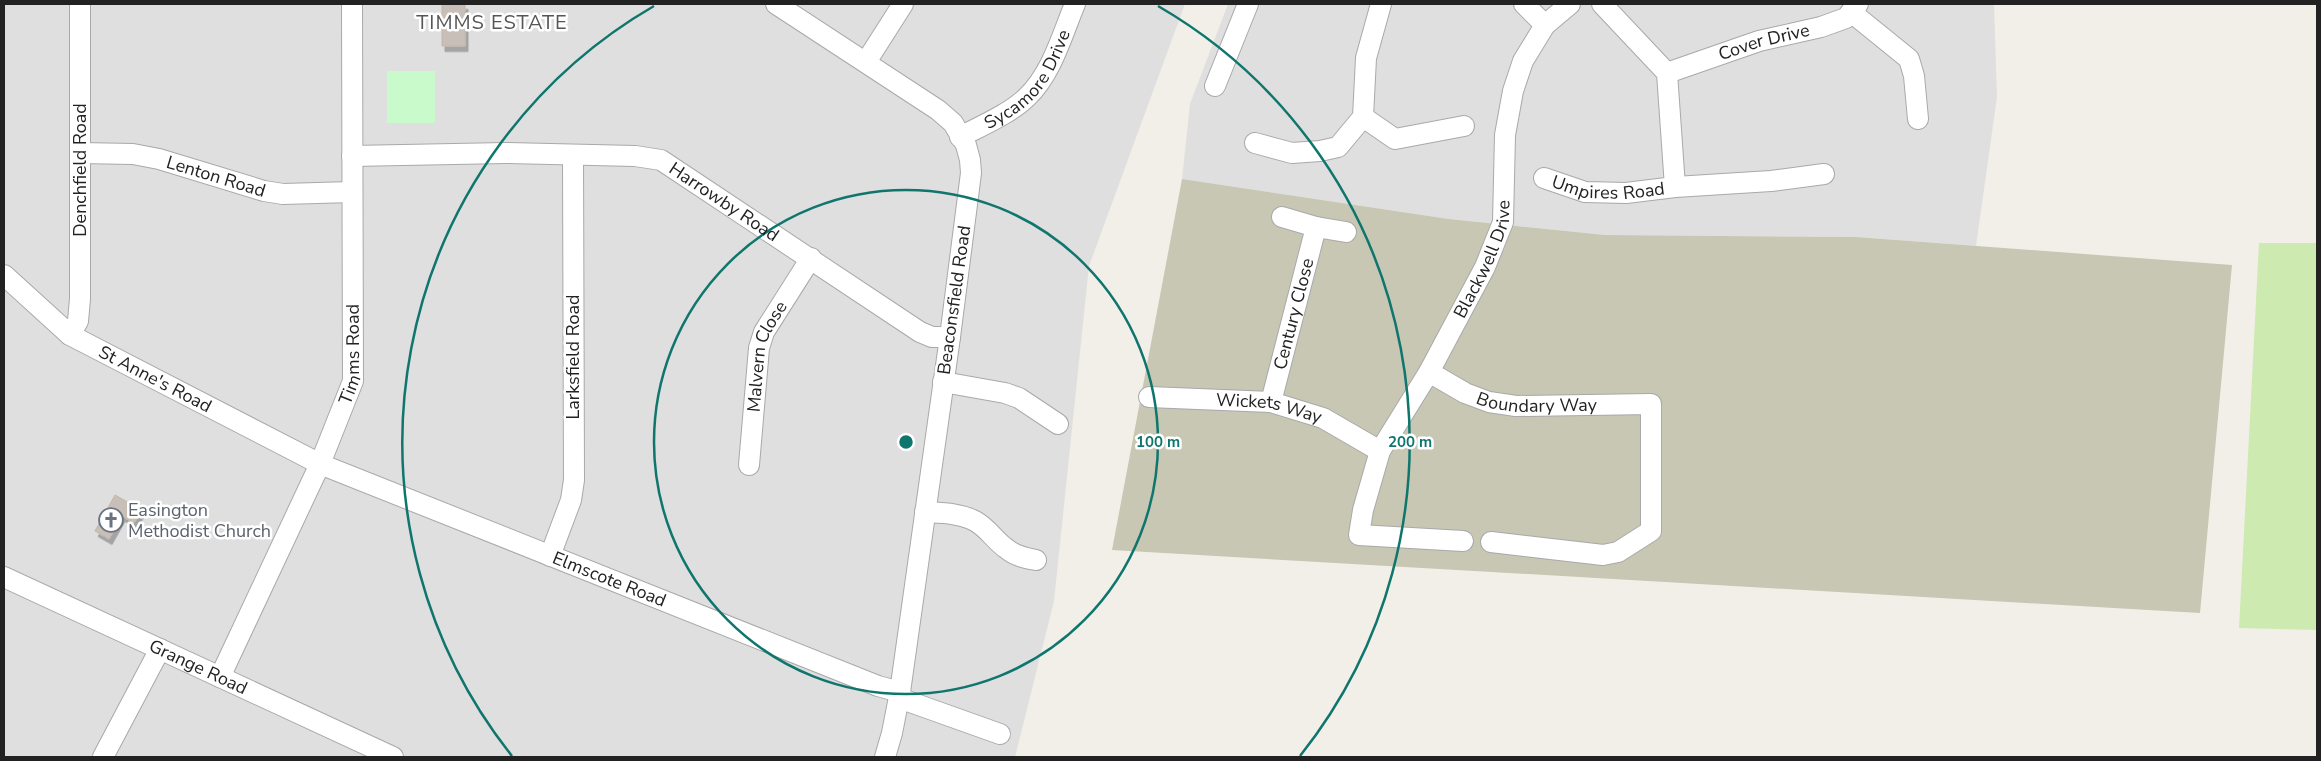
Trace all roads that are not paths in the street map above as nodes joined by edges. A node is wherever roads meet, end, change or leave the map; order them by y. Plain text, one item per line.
1 (80, 4) edge
2 (352, 4) edge
3 (776, 4) edge
4 (903, 4) edge
5 (1075, 4) edge
6 (1248, 4) edge
7 (1380, 4) edge
8 (1524, 4) edge
9 (1570, 4) edge
10 (1602, 4) edge
11 (1854, 8) edge
12 (1545, 25) junction
13 (866, 62) junction
14 (1666, 73) junction
15 (1215, 86) dead end
16 (1363, 117) junction
17 (1918, 119) dead end
18 (1464, 126) dead end
19 (960, 137) junction
20 (1255, 143) dead end
21 (80, 153) junction
22 (572, 155) junction
23 (352, 156) junction
24 (1824, 174) dead end
25 (1544, 178) dead end
26 (1675, 187) junction
27 (352, 192) junction
28 (1282, 217) dead end
29 (1316, 226) junction
30 (1346, 232) dead end
31 (811, 258) junction
32 (4, 275) edge
33 (70, 335) junction
34 (950, 338) junction
35 (1429, 372) junction
36 (943, 382) junction
37 (1149, 398) dead end
38 (1272, 402) junction
39 (1058, 424) dead end
40 (1380, 451) junction
41 (320, 464) junction
42 (749, 465) dead end
43 (925, 512) junction
44 (1463, 541) dead end
45 (1491, 542) dead end
46 (550, 556) junction
47 (1036, 560) dead end
48 (4, 577) edge
49 (160, 649) junction
50 (220, 677) junction
51 (900, 695) junction
52 (1000, 734) dead end
53 (103, 757) edge
54 (393, 757) edge
55 (885, 757) edge

1 - 21 street, Denchfield Road
2 - 23 street, Timms Road
3 - 13 street, Beaconsfield Road
4 - 13 street
5 - 19 street, Sycamore Drive
6 - 15 street
7 - 16 street
8 - 12 street
9 - 12 street, Blackwell Drive
10 - 14 street
11 - 14 street, Cover Drive
11 - 17 street
12 - 35 street, Blackwell Drive
13 - 19 street, Beaconsfield Road
14 - 26 street, Umpires Road
16 - 18 street
16 - 20 street
19 - 34 street, Beaconsfield Road
21 - 27 street, Lenton Road
21 - 33 street, Denchfield Road
22 - 23 street, Harrowby Road
22 - 31 street, Harrowby Road
22 - 46 street, Larksfield Road
23 - 27 street, Timms Road
24 - 26 street
25 - 26 street, Umpires Road
27 - 41 street, Timms Road
28 - 29 street
29 - 30 street
29 - 38 street, Century Close
31 - 34 street, Harrowby Road
31 - 42 street, Malvern Close
32 - 33 street, St Anne's Road
33 - 41 street, St Anne's Road
34 - 36 street, Beaconsfield Road
35 - 40 street, Blackwell Drive
35 - 45 street, Boundary Way
36 - 39 street
36 - 43 street, Beaconsfield Road
37 - 38 street, Wickets Way
38 - 40 street, Wickets Way
40 - 44 street, Blackwell Drive
41 - 46 street, Elmscote Road
41 - 50 street, Timms Road
43 - 47 street
43 - 51 street, Beaconsfield Road
46 - 51 street, Elmscote Road
48 - 49 street, Grange Road
49 - 50 street, Grange Road
49 - 53 street
50 - 54 street, Grange Road
51 - 52 street, Elmscote Road
51 - 55 street, Beaconsfield Road

